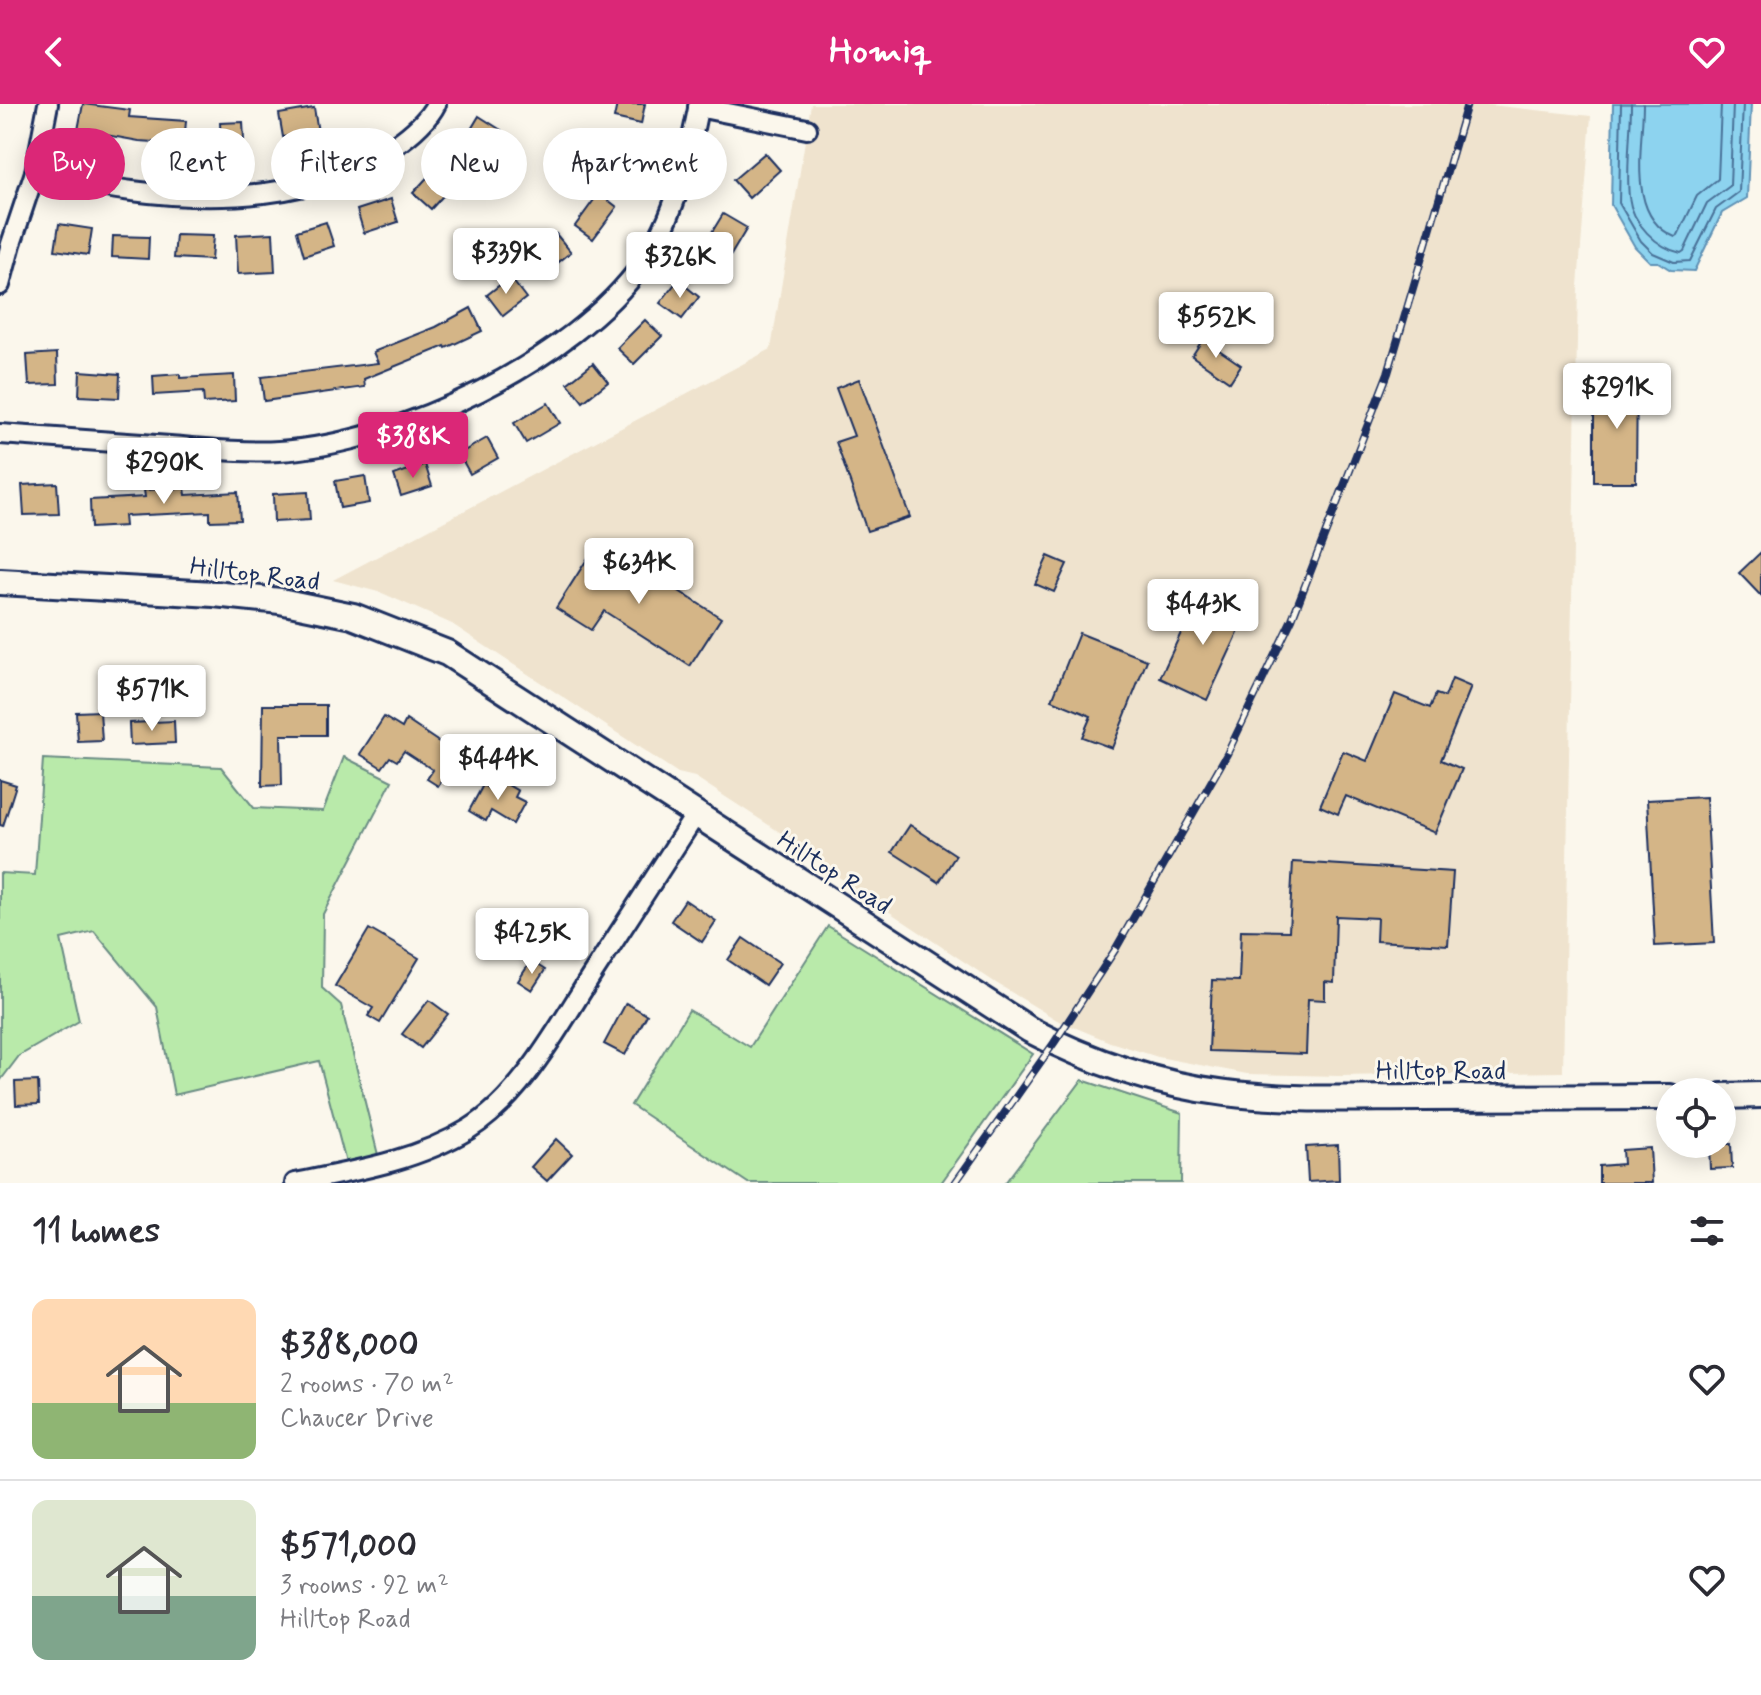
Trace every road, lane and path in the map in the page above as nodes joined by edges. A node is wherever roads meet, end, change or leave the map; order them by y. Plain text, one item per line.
1 (48, 104) edge
2 (436, 104) edge
3 (698, 106) edge
4 (43, 128) edge
5 (807, 129) dead end
6 (125, 190) edge
7 (26, 200) edge
8 (0, 285) edge
9 (0, 434) edge
10 (0, 582) edge
11 (696, 814) junction
12 (1761, 1095) edge
13 (1736, 1096) edge
14 (1656, 1097) edge
15 (295, 1183) edge

1 - 4 street
2 - 6 street
3 - 5 street
3 - 9 street
7 - 8 street
10 - 11 main road, Hilltop Road
11 - 14 main road, Hilltop Road
11 - 15 street
12 - 13 main road

